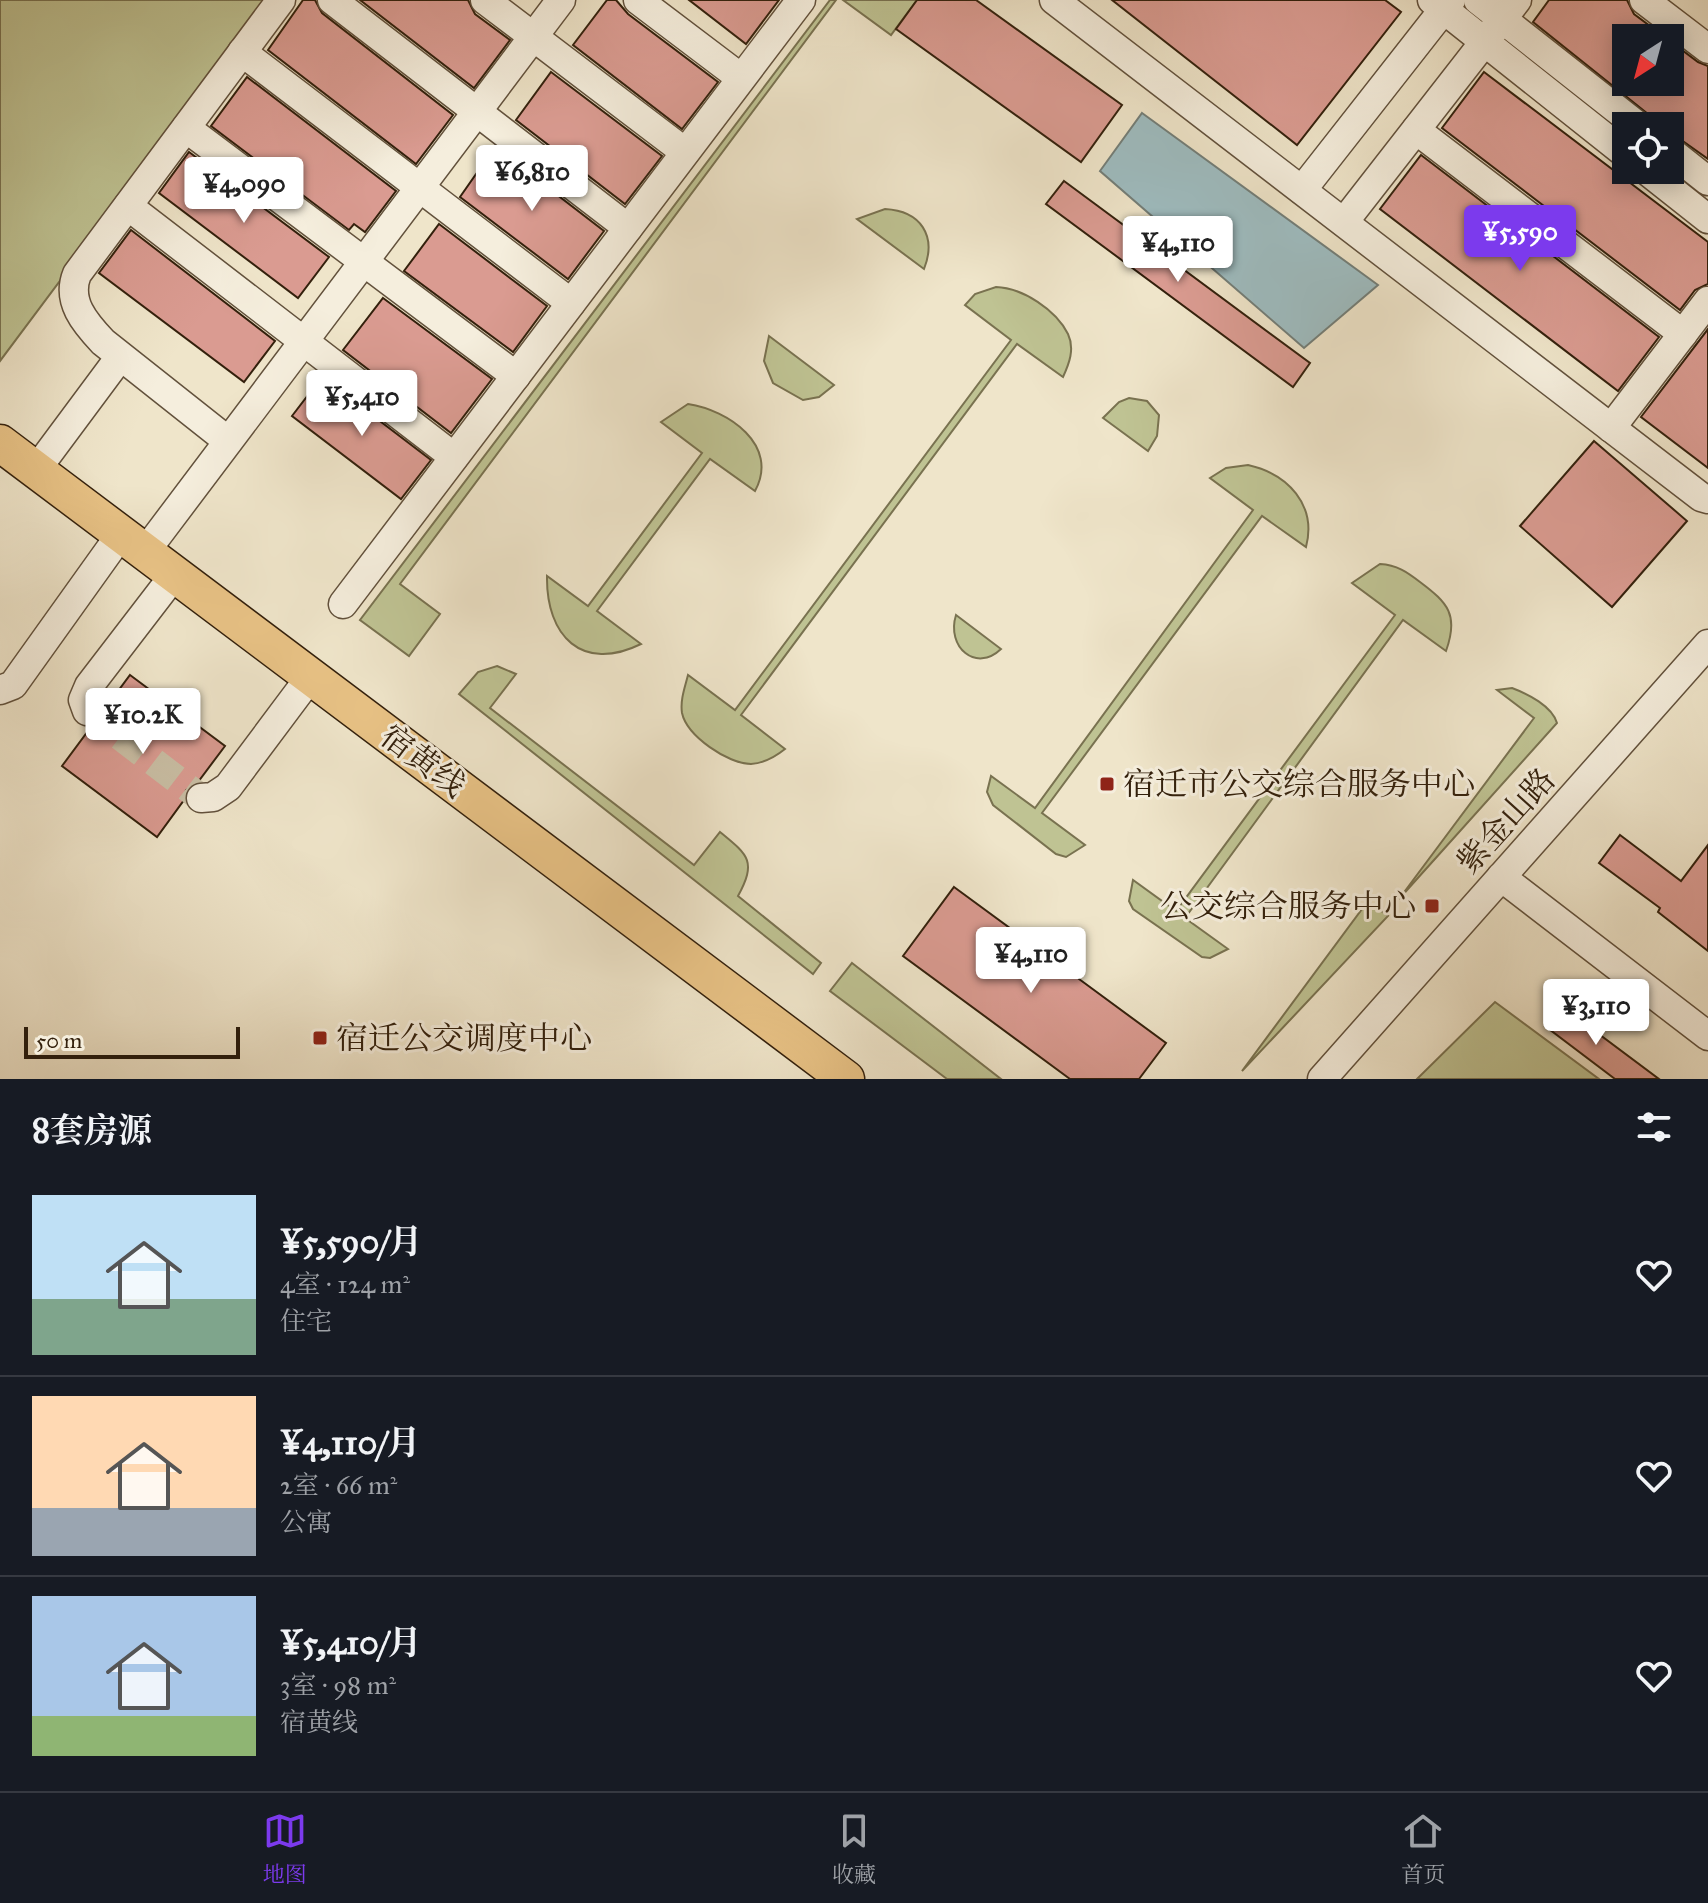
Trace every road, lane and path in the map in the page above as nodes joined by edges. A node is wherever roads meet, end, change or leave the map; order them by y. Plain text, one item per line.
1 (281, 0) edge
2 (332, 0) edge
3 (485, 0) edge
4 (561, 0) edge
5 (638, 0) edge
6 (801, 0) edge
7 (1054, 0) edge
8 (1478, 0) edge
9 (1644, 0) edge
10 (1442, 3) edge
11 (1510, 10) edge
12 (533, 36) junction
13 (1485, 42) junction
14 (1708, 49) edge
15 (242, 52) junction
16 (741, 78) junction
17 (477, 111) junction
18 (1623, 112) edge
19 (186, 128) junction
20 (1416, 130) junction
21 (1612, 143) edge
22 (685, 152) junction
23 (1684, 162) edge
24 (1708, 181) edge
25 (1664, 184) edge
26 (420, 187) junction
27 (1302, 190) junction
28 (128, 206) junction
29 (1708, 219) edge
30 (1344, 222) junction
31 (628, 228) junction
32 (363, 262) junction
33 (1708, 301) edge
34 (571, 303) junction
35 (1683, 334) junction
36 (303, 342) junction
37 (120, 357) junction
38 (516, 376) junction
39 (1611, 428) junction
40 (228, 441) junction
41 (0, 443) edge
42 (454, 457) junction
43 (36, 470) junction
44 (1708, 499) edge
45 (133, 543) junction
46 (175, 574) junction
47 (343, 604) dead end
48 (1708, 644) edge
49 (311, 676) junction
50 (0, 690) edge
51 (87, 711) dead end
52 (201, 798) dead end
53 (1501, 877) junction
54 (1708, 1036) edge
55 (846, 1079) edge
56 (1322, 1079) edge

1 - 15 street
2 - 17 street
3 - 12 street
4 - 12 street
5 - 16 street
6 - 16 street
7 - 27 street
8 - 11 street
9 - 14 street
10 - 13 street
10 - 27 street
11 - 13 street
11 - 18 street
12 - 17 street
12 - 22 street
13 - 20 street
13 - 21 street
15 - 19 street
15 - 26 street
16 - 22 street
17 - 26 street
17 - 31 street
19 - 28 street
19 - 32 street
20 - 30 street
20 - 35 street
22 - 31 street
23 - 24 street
25 - 29 street
26 - 32 street
26 - 34 street
27 - 30 street
28 - 36 street
28 - 37 street
30 - 39 street
31 - 34 street
32 - 36 street
32 - 38 street
33 - 35 street
34 - 38 street
35 - 39 street
36 - 40 street
36 - 42 street
37 - 40 street
37 - 43 street
38 - 42 street
39 - 44 street
40 - 45 street
41 - 43 main road, 宿黄线
42 - 47 street
43 - 45 main road, 宿黄线
45 - 46 main road, 宿黄线
45 - 50 street
46 - 49 main road, 宿黄线
46 - 51 street
48 - 53 street, 紫金山路
49 - 52 street
49 - 55 main road, 宿黄线
53 - 54 street
53 - 56 street, 紫金山路

